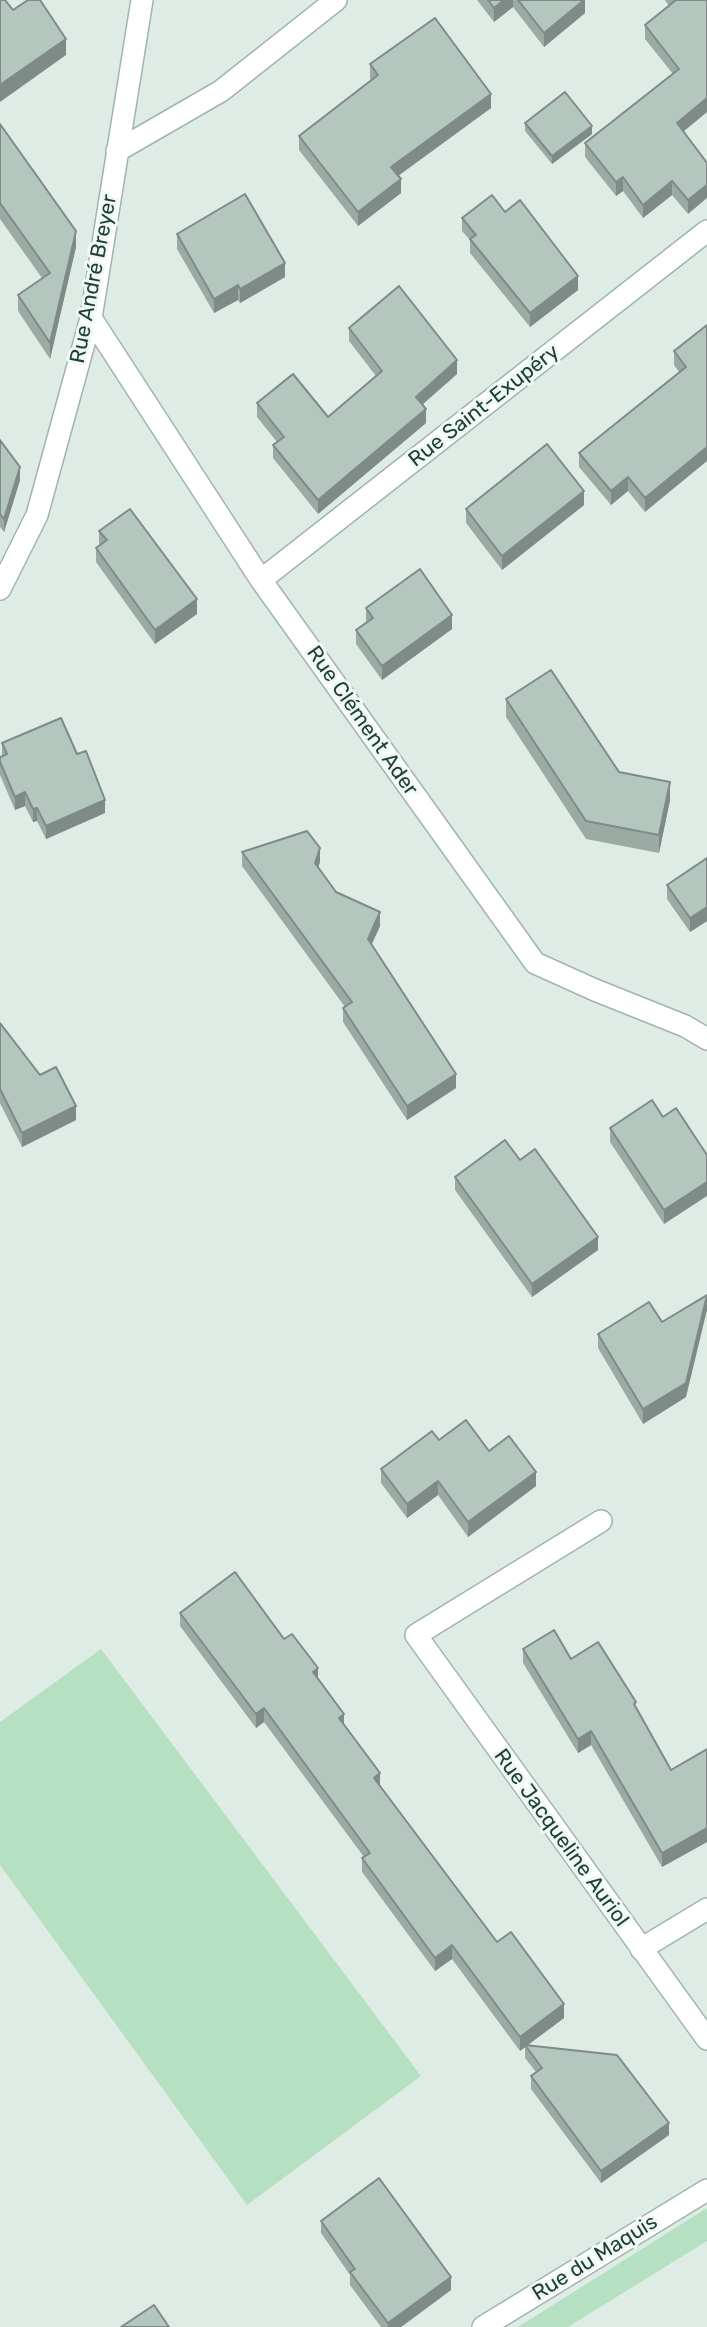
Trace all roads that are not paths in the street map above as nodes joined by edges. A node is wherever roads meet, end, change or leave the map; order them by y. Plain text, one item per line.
1 (142, 0) edge
2 (336, 0) edge
3 (117, 151) junction
4 (707, 232) edge
5 (91, 318) junction
6 (261, 580) junction
7 (0, 589) edge
8 (707, 1039) edge
9 (601, 1521) dead end
10 (707, 1909) edge
11 (641, 1949) junction
12 (707, 2039) edge
13 (707, 2190) edge
14 (483, 2327) edge

1 - 3 street, Rue André Breyer
2 - 3 street
3 - 5 street, Rue André Breyer
4 - 6 street, Rue Saint-Exupéry
5 - 6 street, Rue Clément Ader
5 - 7 street, Rue André Breyer
6 - 8 street, Rue Clément Ader
9 - 11 street, Rue Jacqueline Auriol
10 - 11 street
11 - 12 street, Rue Jacqueline Auriol
13 - 14 street, Rue du Maquis

